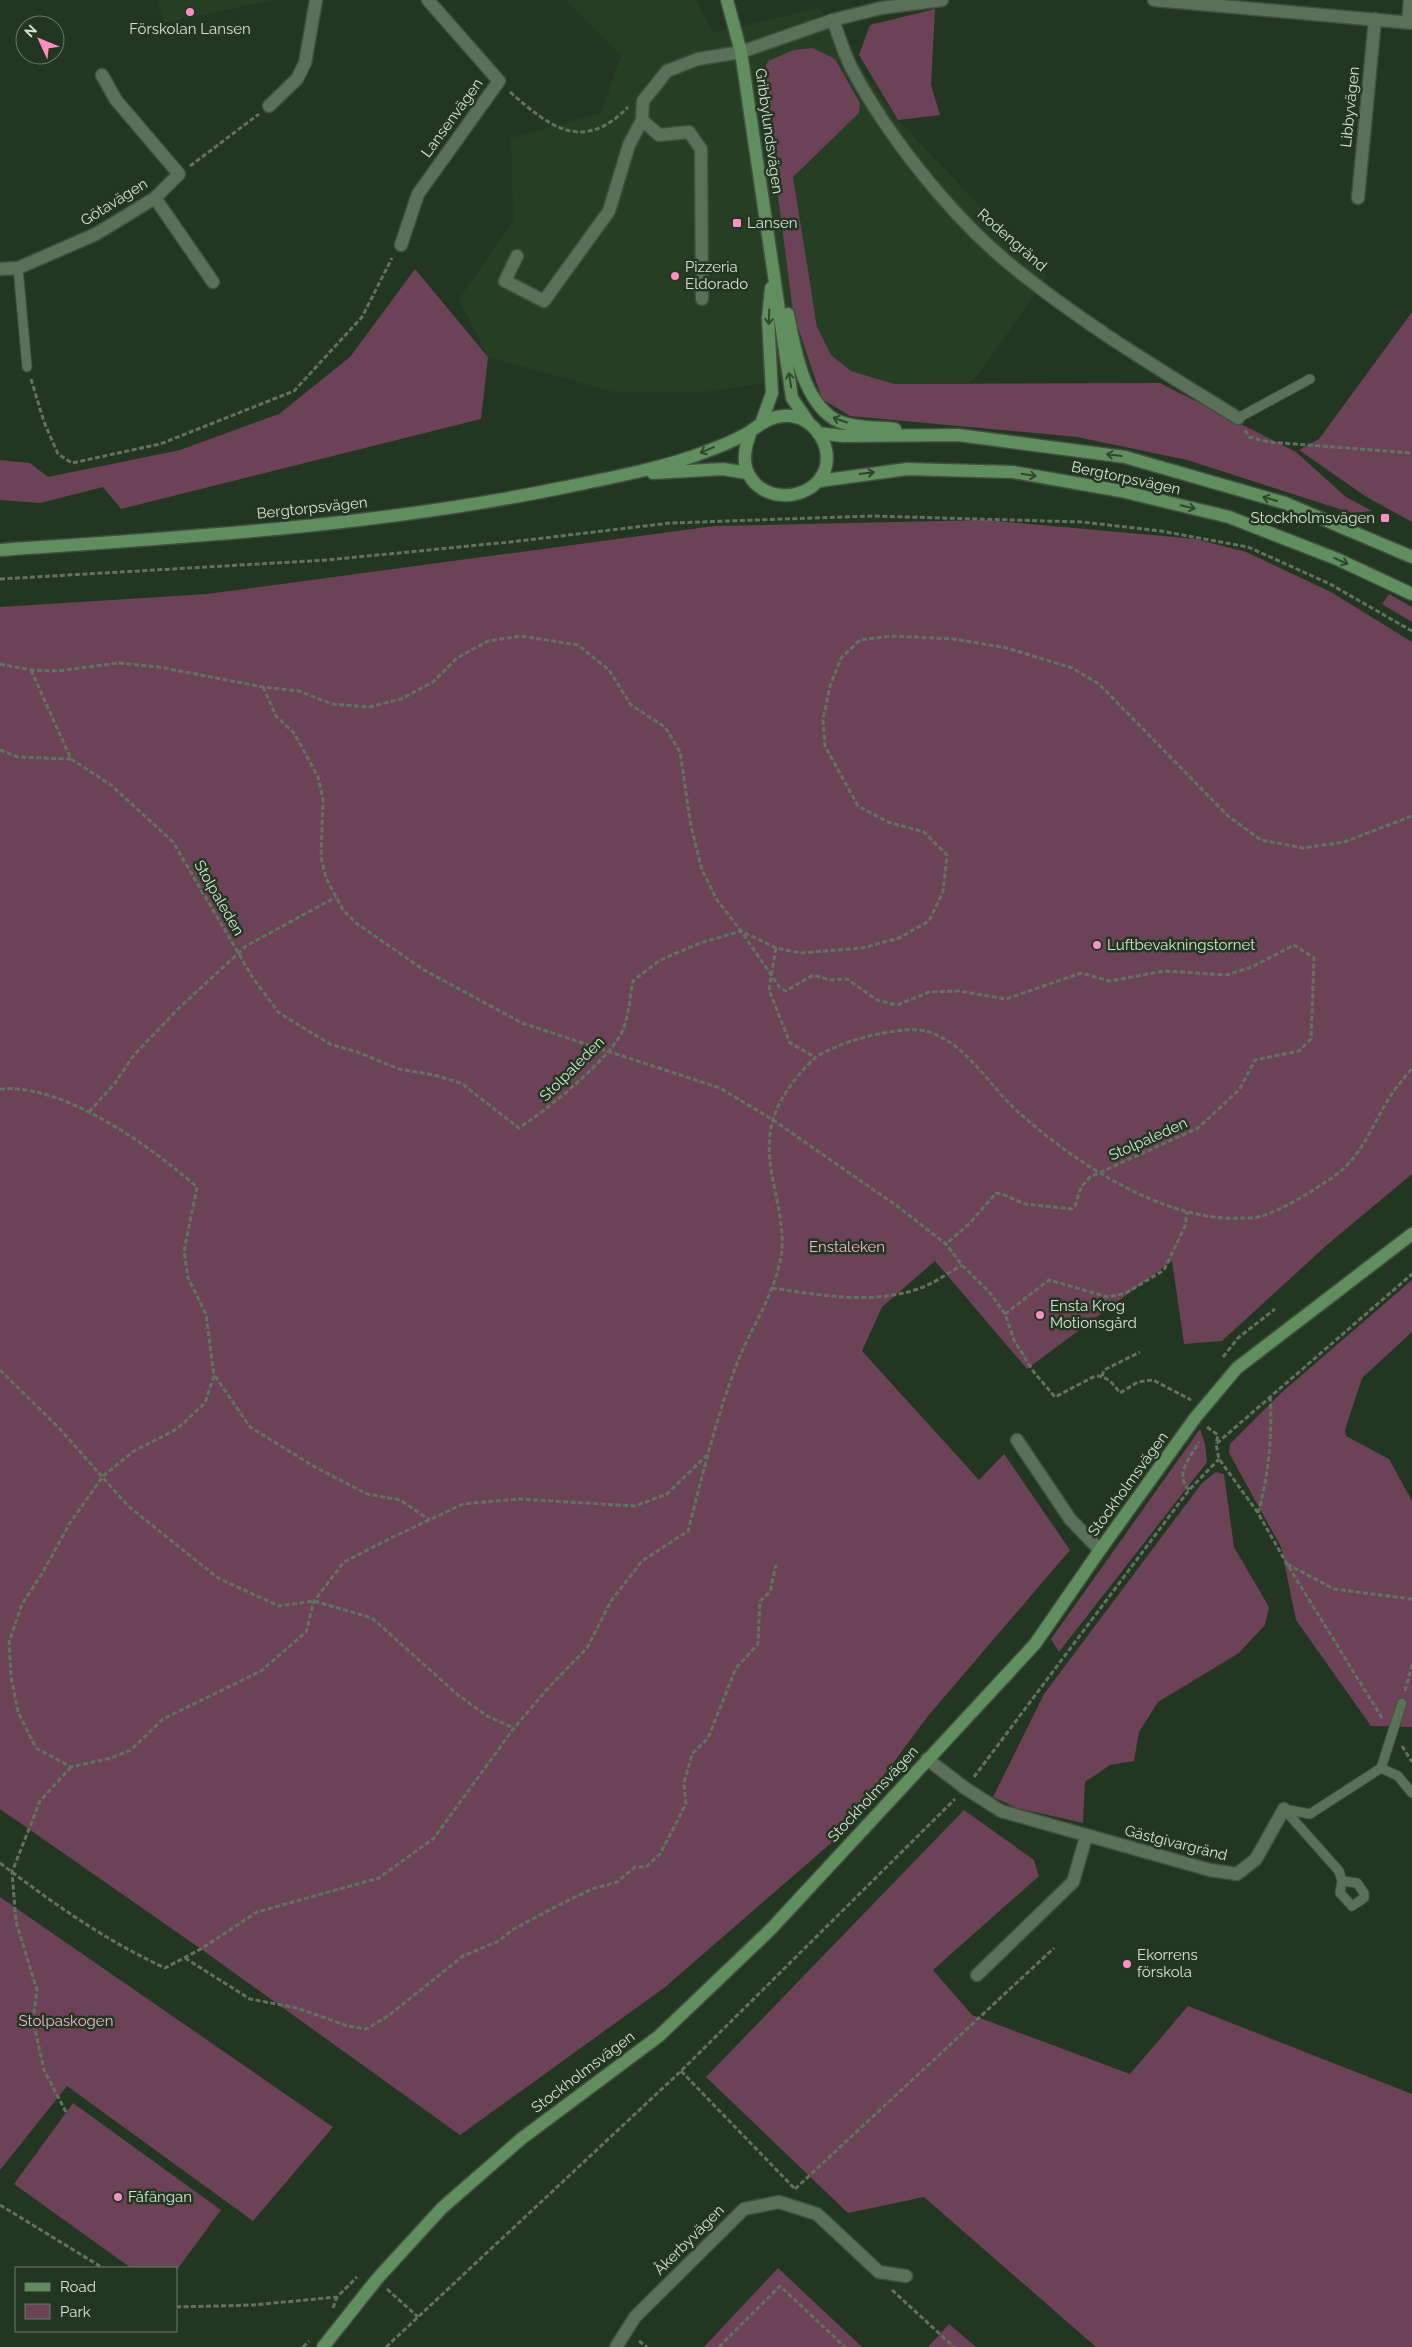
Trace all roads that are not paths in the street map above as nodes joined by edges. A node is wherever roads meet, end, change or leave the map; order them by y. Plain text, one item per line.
1 (316, 0) edge
2 (428, 0) edge
3 (727, 0) edge
4 (942, 0) edge
5 (1154, 0) edge
6 (1410, 0) edge
7 (1173, 1) edge
8 (1375, 19) junction
9 (833, 20) junction
10 (1410, 22) edge
11 (741, 52) junction
12 (102, 76) dead end
13 (269, 106) road end
14 (642, 120) junction
15 (155, 198) junction
16 (1358, 198) dead end
17 (401, 244) road end
18 (517, 256) dead end
19 (0, 268) edge
20 (18, 268) junction
21 (773, 269) junction
22 (213, 282) dead end
23 (702, 299) dead end
24 (27, 367) road end
25 (1310, 379) dead end
26 (1238, 418) joint
27 (762, 421) junction
28 (809, 424) junction
29 (751, 431) junction
30 (818, 433) junction
31 (958, 435) junction
32 (747, 473) junction
33 (624, 475) junction
34 (819, 480) junction
35 (0, 550) edge
36 (1412, 557) edge
37 (1412, 594) edge
38 (1412, 1234) edge
39 (1017, 1440) dead end
40 (1100, 1550) junction
41 (1402, 1703) road end
42 (927, 1759) junction
43 (1381, 1768) junction
44 (1412, 1793) edge
45 (1284, 1809) junction
46 (1086, 1837) junction
47 (1342, 1881) dead end
48 (978, 1975) dead end
49 (906, 2276) dead end
50 (329, 2344) edge
51 (616, 2347) edge

1 - 13 street
2 - 17 street, Lansenvägen
3 - 11 main road, Gribbylundsvägen
4 - 9 street
5 - 7 street
6 - 10 street
7 - 8 street
8 - 10 street
8 - 16 street, Libbyvägen
9 - 11 street
9 - 26 street, Rodengränd
11 - 14 street
11 - 21 main road, Gribbylundsvägen
12 - 15 street, Götavägen
14 - 18 street
14 - 23 street
15 - 20 street, Götavägen
15 - 22 street
19 - 20 street, Götavägen
20 - 24 lane
21 -> 27 main road, Gribbylundsvägen
28 -> 21 main road, Gribbylundsvägen
31 -> 21 main road
25 - 26 lane
27 - 28 main road, Bergtorpsvägen
27 - 29 main road, Bergtorpsvägen
28 - 30 main road, Bergtorpsvägen
29 - 32 main road
29 -> 33 main road, Bergtorpsvägen
30 - 31 main road, Bergtorpsvägen
30 - 34 main road, Bergtorpsvägen
36 -> 31 main road, Bergtorpsvägen
32 - 33 main road, Bergtorpsvägen
32 - 34 main road, Bergtorpsvägen
33 - 35 main road, Bergtorpsvägen
34 -> 37 main road, Bergtorpsvägen
38 - 40 main road, Stockholmsvägen
39 - 40 street
40 - 42 main road, Stockholmsvägen
41 - 43 lane
42 - 46 street, Gästgivargränd
42 - 50 main road, Stockholmsvägen
43 - 44 lane
43 - 45 lane
45 - 46 street, Gästgivargränd
45 - 47 lane
46 - 48 street
49 - 51 street, Åkerbyvägen

